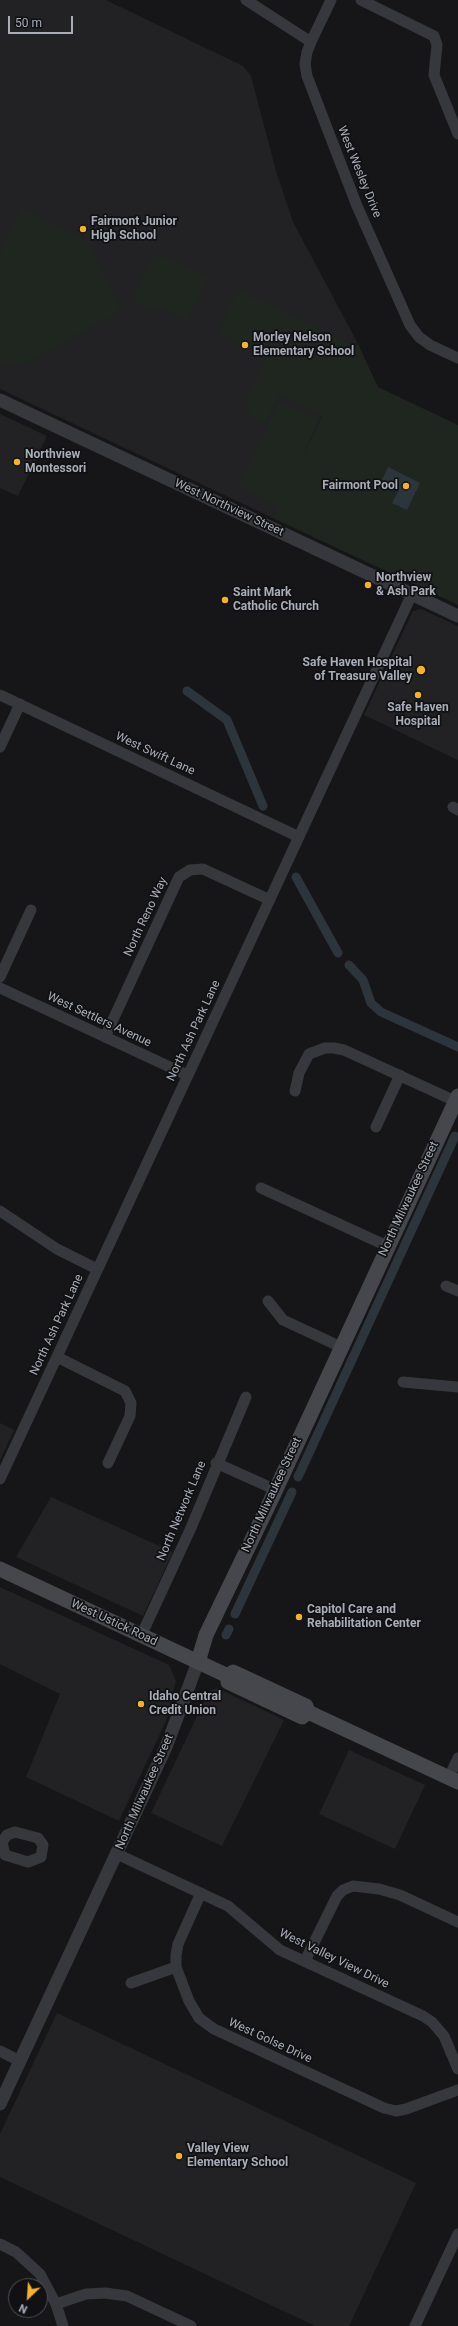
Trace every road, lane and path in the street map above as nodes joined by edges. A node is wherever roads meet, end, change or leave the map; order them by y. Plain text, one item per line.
1 (246, 0) edge
2 (331, 0) edge
3 (361, 0) edge
4 (311, 42) junction
5 (458, 134) edge
6 (458, 358) edge
7 (0, 400) edge
8 (412, 594) junction
9 (458, 616) edge
10 (0, 695) edge
11 (20, 704) junction
12 (0, 747) edge
13 (300, 837) junction
14 (270, 900) junction
15 (31, 910) dead end
16 (0, 977) edge
17 (0, 988) edge
18 (105, 1037) junction
19 (187, 1075) junction
20 (400, 1075) junction
21 (295, 1092) dead end
22 (457, 1099) edge
23 (376, 1127) dead end
24 (261, 1188) dead end
25 (0, 1211) edge
26 (387, 1246) junction
27 (97, 1269) junction
28 (446, 1286) dead end
29 (458, 1291) edge
30 (268, 1301) dead end
31 (341, 1346) junction
32 (56, 1357) junction
33 (403, 1382) dead end
34 (458, 1387) edge
35 (246, 1397) dead end
36 (108, 1463) dead end
37 (216, 1463) junction
38 (0, 1479) edge
39 (276, 1490) junction
40 (0, 1569) edge
41 (142, 1636) junction
42 (198, 1662) junction
43 (458, 1758) edge
44 (453, 1779) edge
45 (117, 1854) junction
46 (201, 1893) junction
47 (458, 1922) edge
48 (305, 1962) junction
49 (176, 1967) junction
50 (131, 1983) dead end
51 (0, 2051) edge
52 (20, 2061) junction
53 (458, 2069) edge
54 (4, 2084) edge
55 (458, 2090) edge
56 (0, 2104) edge
57 (458, 2234) edge
58 (0, 2244) edge
59 (56, 2304) junction
60 (63, 2326) edge
61 (191, 2326) edge
62 (415, 2326) edge

1 - 4 street
2 - 4 street, West Wesley Drive
3 - 5 street
4 - 6 street, West Wesley Drive
7 - 8 street, West Northview Street
8 - 9 street, West Northview Street
8 - 13 street, North Ash Park Lane
10 - 11 street, West Swift Lane
11 - 12 street
11 - 13 street, West Swift Lane
13 - 14 street, North Ash Park Lane
14 - 18 street, North Reno Way
14 - 19 street, North Ash Park Lane
15 - 16 street
17 - 18 street, West Settlers Avenue
18 - 19 street, West Settlers Avenue
19 - 27 street, North Ash Park Lane
20 - 21 street
20 - 22 street
20 - 23 street
22 - 26 main road, North Milwaukee Street
24 - 26 street
25 - 27 street
26 - 31 main road, North Milwaukee Street
27 - 32 street, North Ash Park Lane
28 - 29 street
30 - 31 street
31 - 39 main road, North Milwaukee Street
32 - 36 street
32 - 38 street, North Ash Park Lane
33 - 34 street
35 - 37 street, North Network Lane
37 - 39 street
37 - 41 street, North Network Lane
39 - 42 main road, North Milwaukee Street
40 - 41 main road, West Ustick Road
41 - 42 main road, West Ustick Road
42 - 44 main road, West Ustick Road
42 - 45 street, North Milwaukee Street
43 - 44 street
45 - 46 street, West Valley View Drive
45 - 52 street, North Milwaukee Street
46 - 48 street, West Valley View Drive
46 - 49 street, West Golse Drive
47 - 48 street
48 - 53 street, West Valley View Drive
49 - 50 street
49 - 55 street, West Golse Drive
51 - 52 street
52 - 54 street, North Milwaukee Street
54 - 56 street, North Milwaukee Street
57 - 62 street
58 - 59 street
59 - 60 street
59 - 61 street

